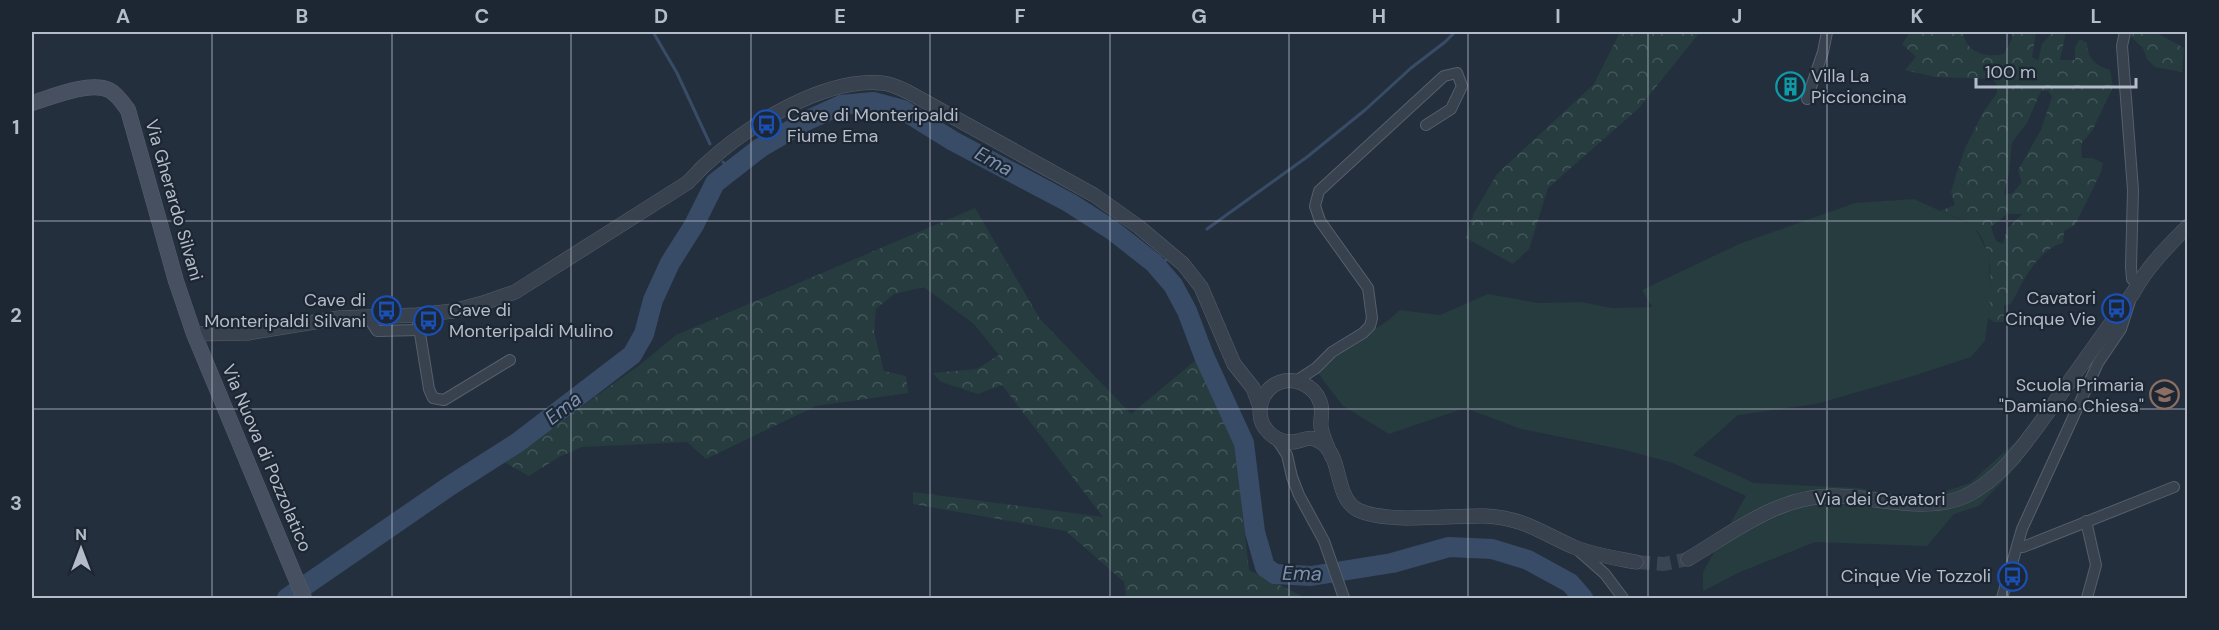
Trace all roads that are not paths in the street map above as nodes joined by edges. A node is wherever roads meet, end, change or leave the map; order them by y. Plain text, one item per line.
1 (1827, 32) edge
2 (2125, 32) edge
3 (1807, 99) dead end
4 (32, 103) edge
5 (1426, 125) dead end
6 (2187, 226) edge
7 (2135, 288) junction
8 (417, 315) junction
9 (368, 317) junction
10 (419, 330) junction
11 (194, 334) junction
12 (510, 360) dead end
13 (1316, 368) junction
14 (1247, 380) junction
15 (1296, 381) junction
16 (1312, 389) junction
17 (1269, 390) junction
18 (1260, 407) junction
19 (1322, 416) junction
20 (1276, 438) junction
21 (1305, 439) junction
22 (1332, 457) junction
23 (1291, 466) junction
24 (2174, 487) dead end
25 (2086, 521) junction
26 (2017, 546) junction
27 (1575, 548) junction
28 (1688, 558) tunnel mouth
29 (1636, 562) tunnel mouth
30 (304, 598) edge
31 (1343, 598) edge
32 (1623, 598) edge
33 (2002, 598) edge
34 (2087, 598) edge

1 - 3 street
2 - 7 street
4 - 11 main road, Via Gherardo Silvani
5 - 13 street
6 - 7 street, Via dei Cavatori
7 - 26 street
7 - 28 street, Via dei Cavatori
8 - 9 street
8 - 10 street
8 - 14 street
9 - 10 street
9 - 11 street
10 - 12 street
11 - 30 main road, Via Nuova di Pozzolatico
13 - 15 street
13 - 16 street
14 - 17 street
14 - 18 street
15 - 16 street
15 - 17 street
16 - 19 street
17 - 18 street
18 - 20 street
19 - 21 street
19 - 22 street
20 - 21 street
20 - 23 street
21 - 22 street
21 - 23 street
22 - 27 street
23 - 31 street
24 - 25 street
25 - 26 street
25 - 34 street
26 - 33 street
27 - 29 street
27 - 32 street

